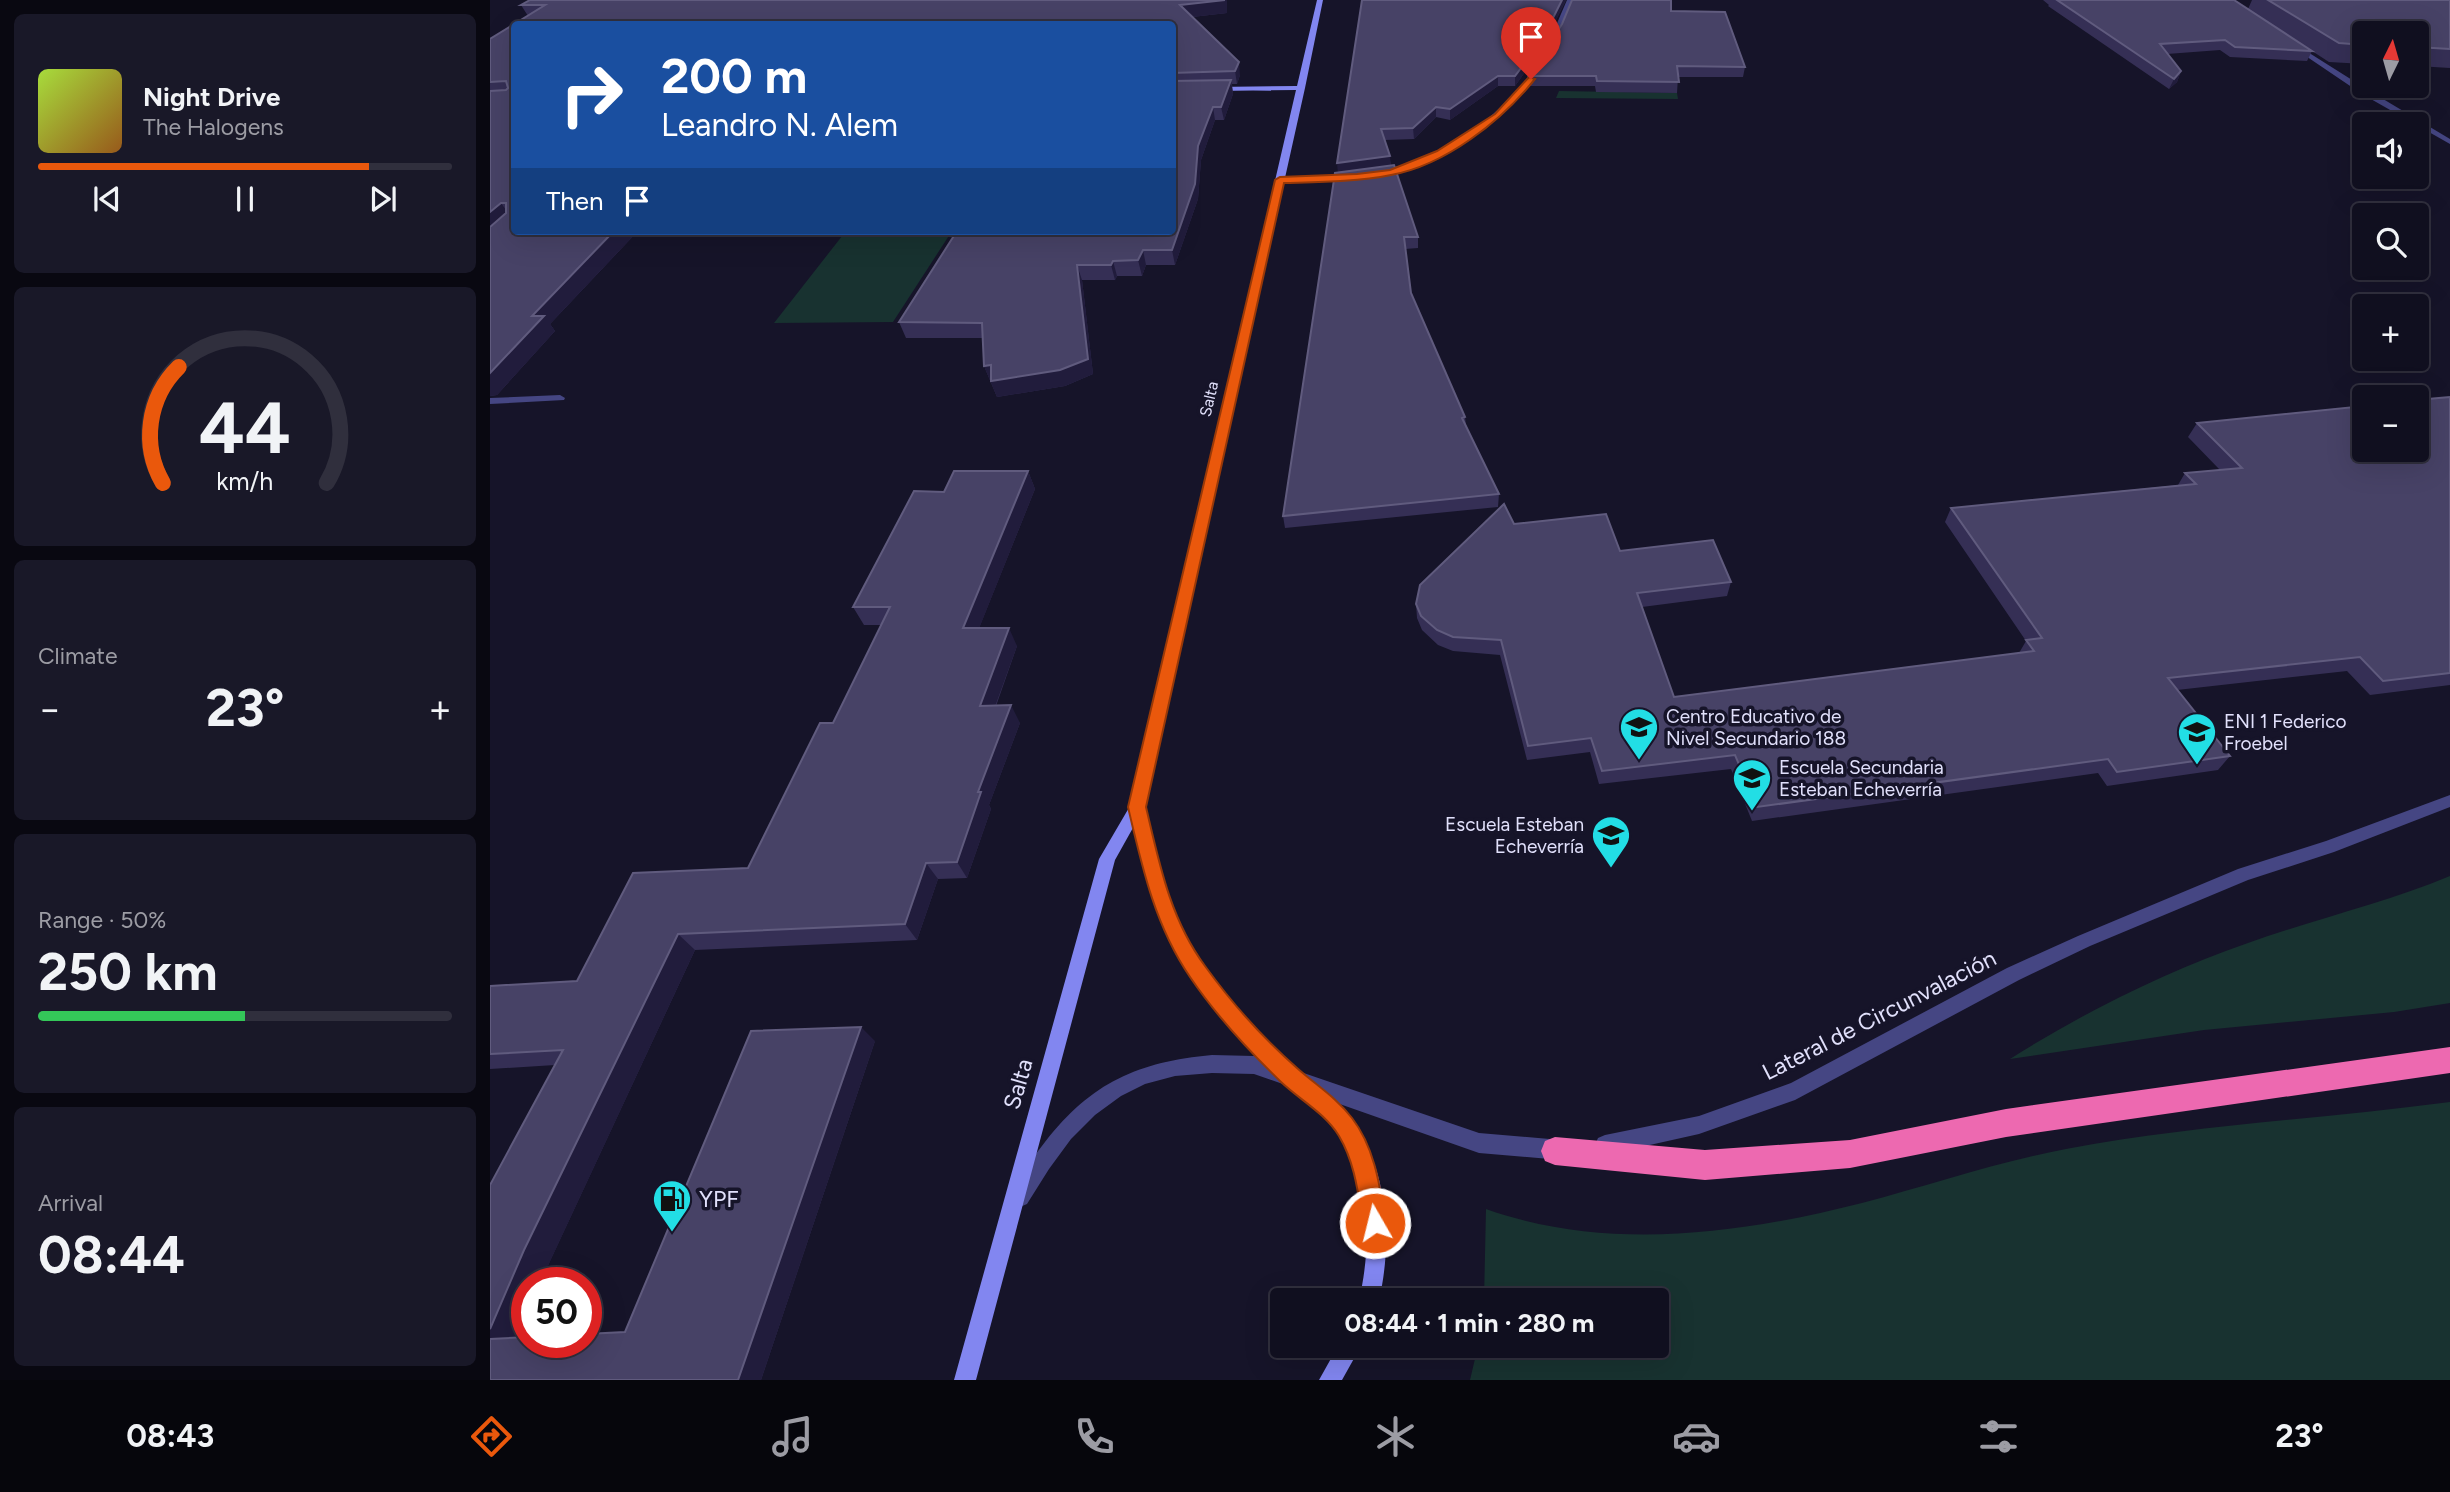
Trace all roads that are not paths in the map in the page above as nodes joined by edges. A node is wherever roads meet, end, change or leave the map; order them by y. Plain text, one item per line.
1 (1321, 0) edge
2 (1570, 0) edge
3 (2289, 43) edge
4 (1301, 88) junction
5 (1211, 89) edge
6 (2450, 142) edge
7 (1368, 176) edge
8 (1357, 177) edge
9 (1280, 180) junction
10 (560, 398) dead end
11 (490, 401) edge
12 (2450, 801) edge
13 (1137, 807) junction
14 (2450, 1060) edge
15 (1290, 1076) junction
16 (1555, 1151) junction
17 (1007, 1219) junction
18 (1373, 1288) edge
19 (1343, 1358) edge
20 (965, 1380) edge
21 (1330, 1380) edge

1 - 4 main road, Salta
2 - 7 street
3 - 6 street
4 - 5 main road
4 - 9 main road, Salta
8 - 9 street
9 - 13 main road, Salta
10 - 11 street
12 - 16 street, Lateral de Circunvalación
13 - 15 main road, Salta
13 - 17 main road, Salta
14 - 16 highway
15 - 16 street, Lateral de Circunvalación
15 - 17 street, Lateral de Circunvalación
15 - 18 main road, Salta
17 - 20 main road, Salta
19 - 21 main road

